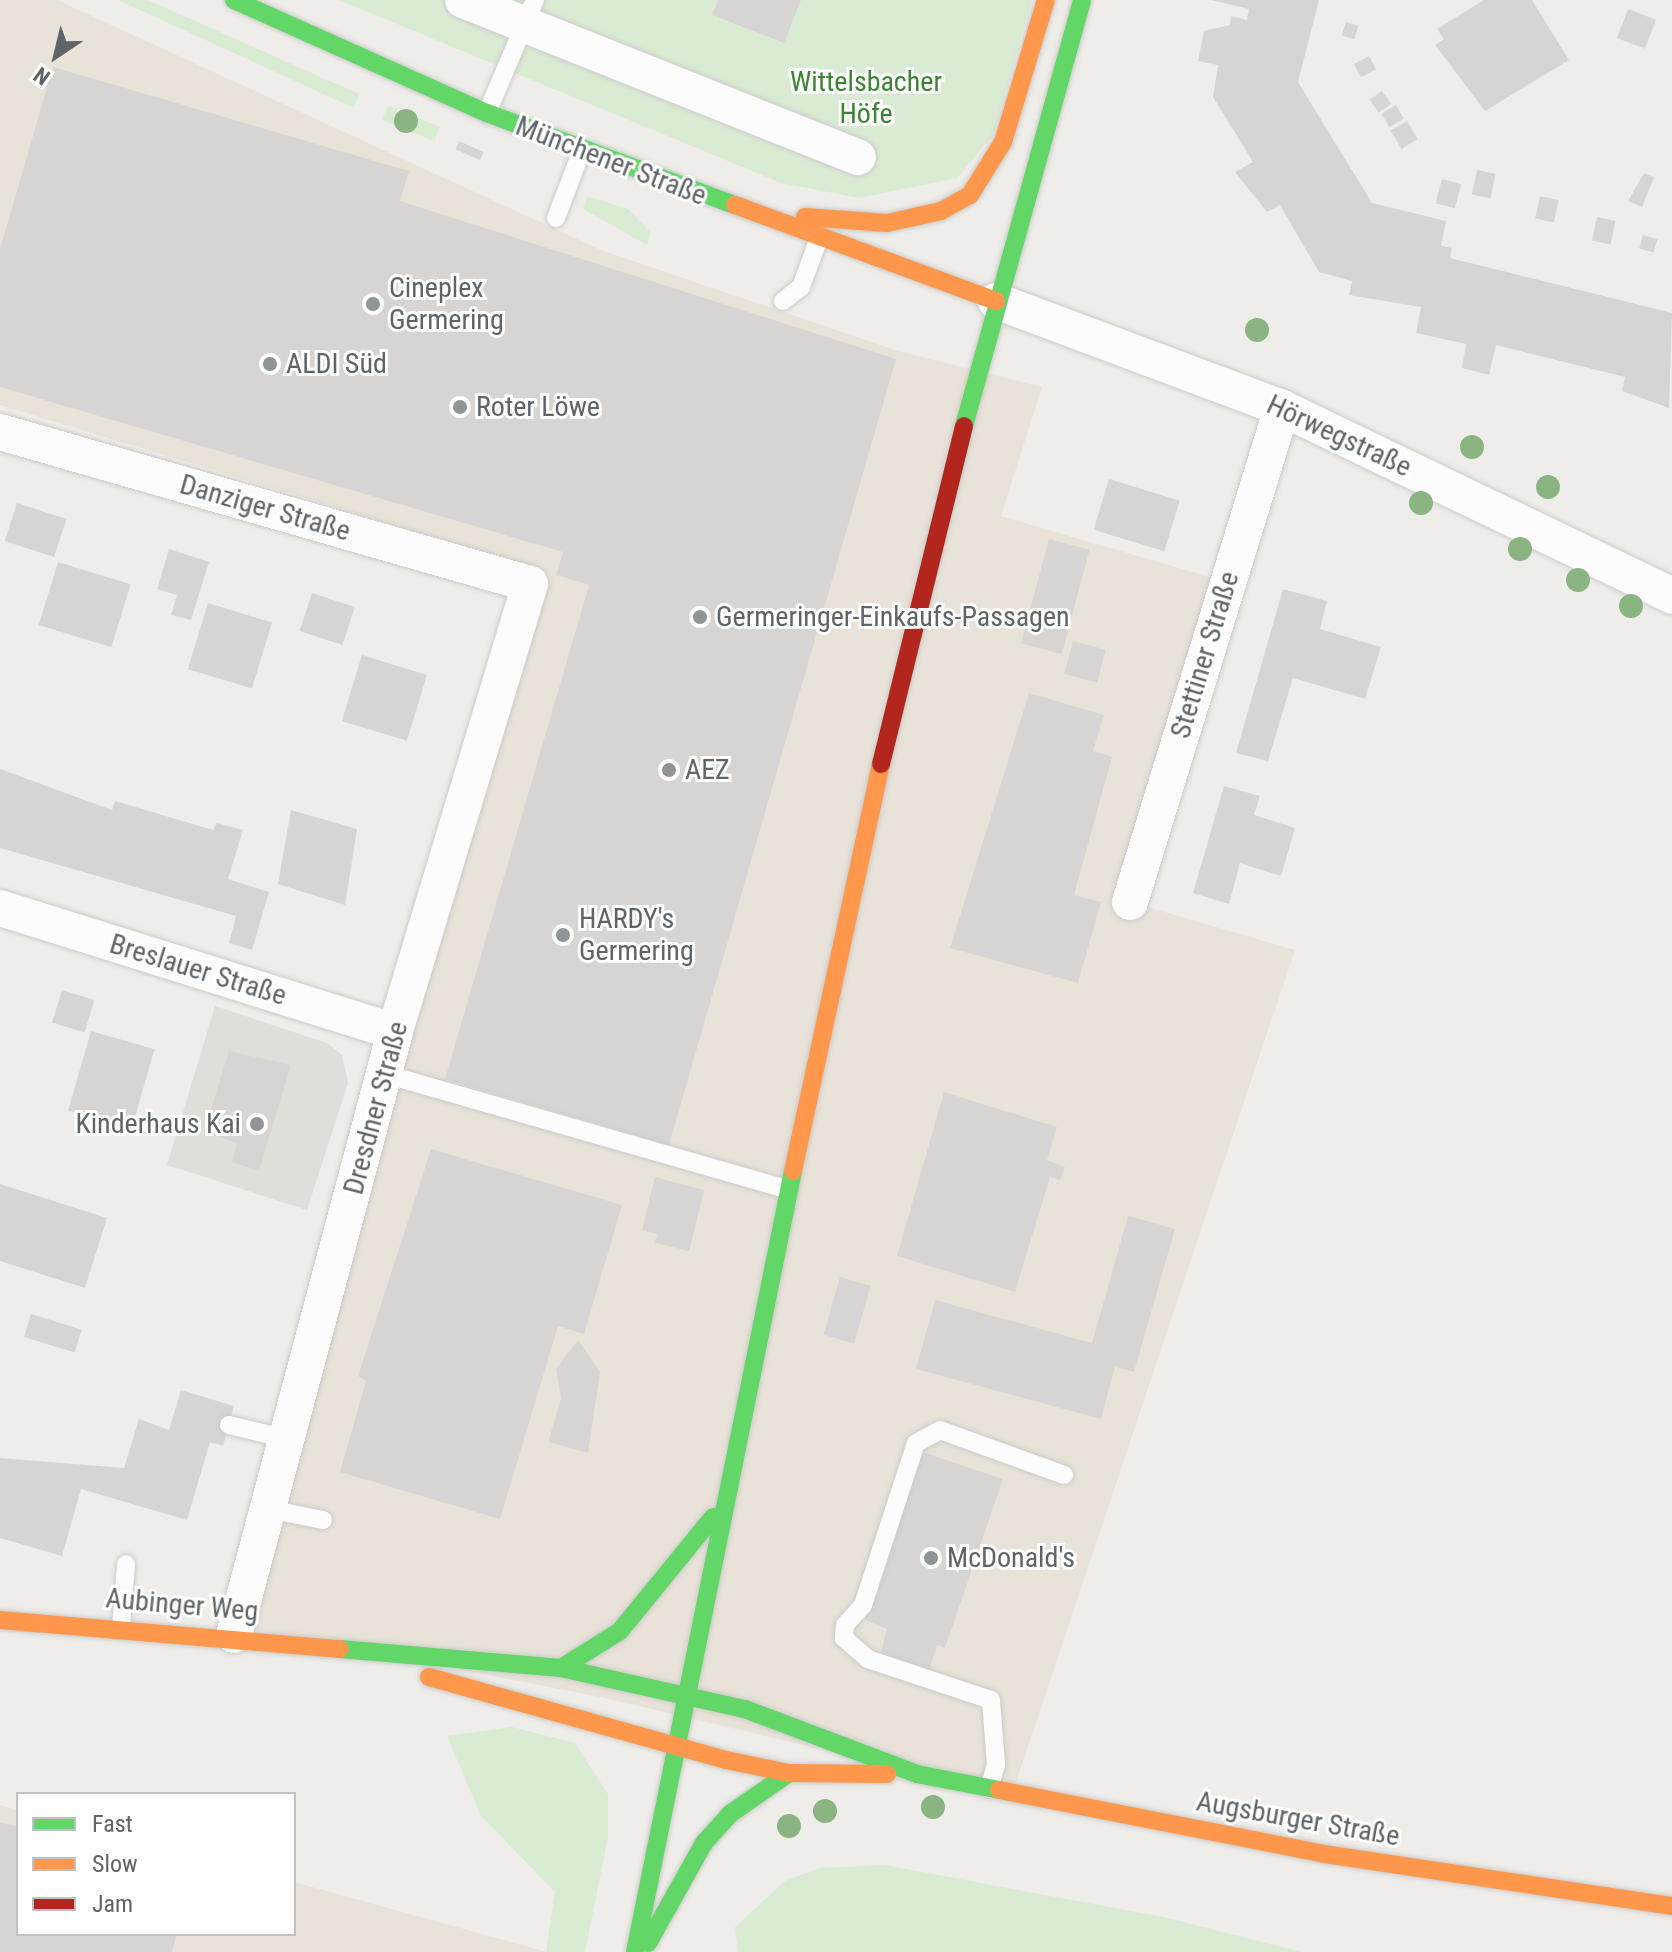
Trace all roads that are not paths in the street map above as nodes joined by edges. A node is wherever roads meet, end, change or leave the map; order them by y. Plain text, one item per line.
1 (234, 0) edge
2 (463, 0) edge
3 (1046, 0) edge
4 (1082, 0) edge
5 (529, 13) edge
6 (487, 113) junction
7 (582, 150) junction
8 (858, 157) dead end
9 (745, 213) junction
10 (556, 218) dead end
11 (819, 238) junction
12 (783, 301) dead end
13 (996, 301) junction
14 (1282, 408) junction
15 (0, 432) edge
16 (530, 584) joint
17 (1672, 596) edge
18 (1130, 902) dead end
19 (0, 908) edge
20 (395, 1032) junction
21 (385, 1074) junction
22 (791, 1190) junction
23 (229, 1425) dead end
24 (287, 1439) junction
25 (1064, 1475) dead end
26 (721, 1506) junction
27 (268, 1509) junction
28 (323, 1520) dead end
29 (126, 1564) dead end
30 (0, 1620) edge
31 (121, 1628) junction
32 (234, 1635) junction
33 (358, 1656) junction
34 (561, 1668) junction
35 (683, 1695) junction
36 (672, 1746) junction
37 (789, 1773) junction
38 (917, 1774) junction
39 (989, 1789) junction
40 (1672, 1906) edge
41 (635, 1952) edge
42 (642, 1952) edge

1 - 6 street, Münchener Straße
2 - 5 street
3 - 9 street
4 - 13 street
5 - 6 lane
5 - 8 street
6 - 7 street, Münchener Straße
7 - 9 street, Münchener Straße
7 - 10 lane
9 - 11 street, Münchener Straße
11 - 12 lane
11 - 13 street, Münchener Straße
13 - 14 street, Hörwegstraße
13 - 22 street
14 - 17 street, Hörwegstraße
14 - 18 street, Stettiner Straße
15 - 16 street, Danziger Straße
16 - 20 street, Dresdner Straße
19 - 20 street, Breslauer Straße
20 - 21 street, Dresdner Straße
21 - 22 lane
21 - 24 street, Dresdner Straße
22 - 26 street
23 - 24 lane
24 - 27 street, Dresdner Straße
25 - 39 lane
26 - 34 street
26 - 35 street
27 - 28 lane
27 - 32 street, Dresdner Straße
29 - 31 lane
30 - 31 street, Aubinger Weg
31 - 32 street, Aubinger Weg
32 - 33 street, Aubinger Weg
33 - 34 street, Aubinger Weg
33 - 36 street, Aubinger Weg
34 - 35 street, Aubinger Weg
35 - 36 street
35 - 38 street, Augsburger Straße
36 - 37 street, Augsburger Straße
36 - 41 street
37 - 38 street, Augsburger Straße
37 - 42 street
38 - 39 street, Augsburger Straße
39 - 40 street, Augsburger Straße

